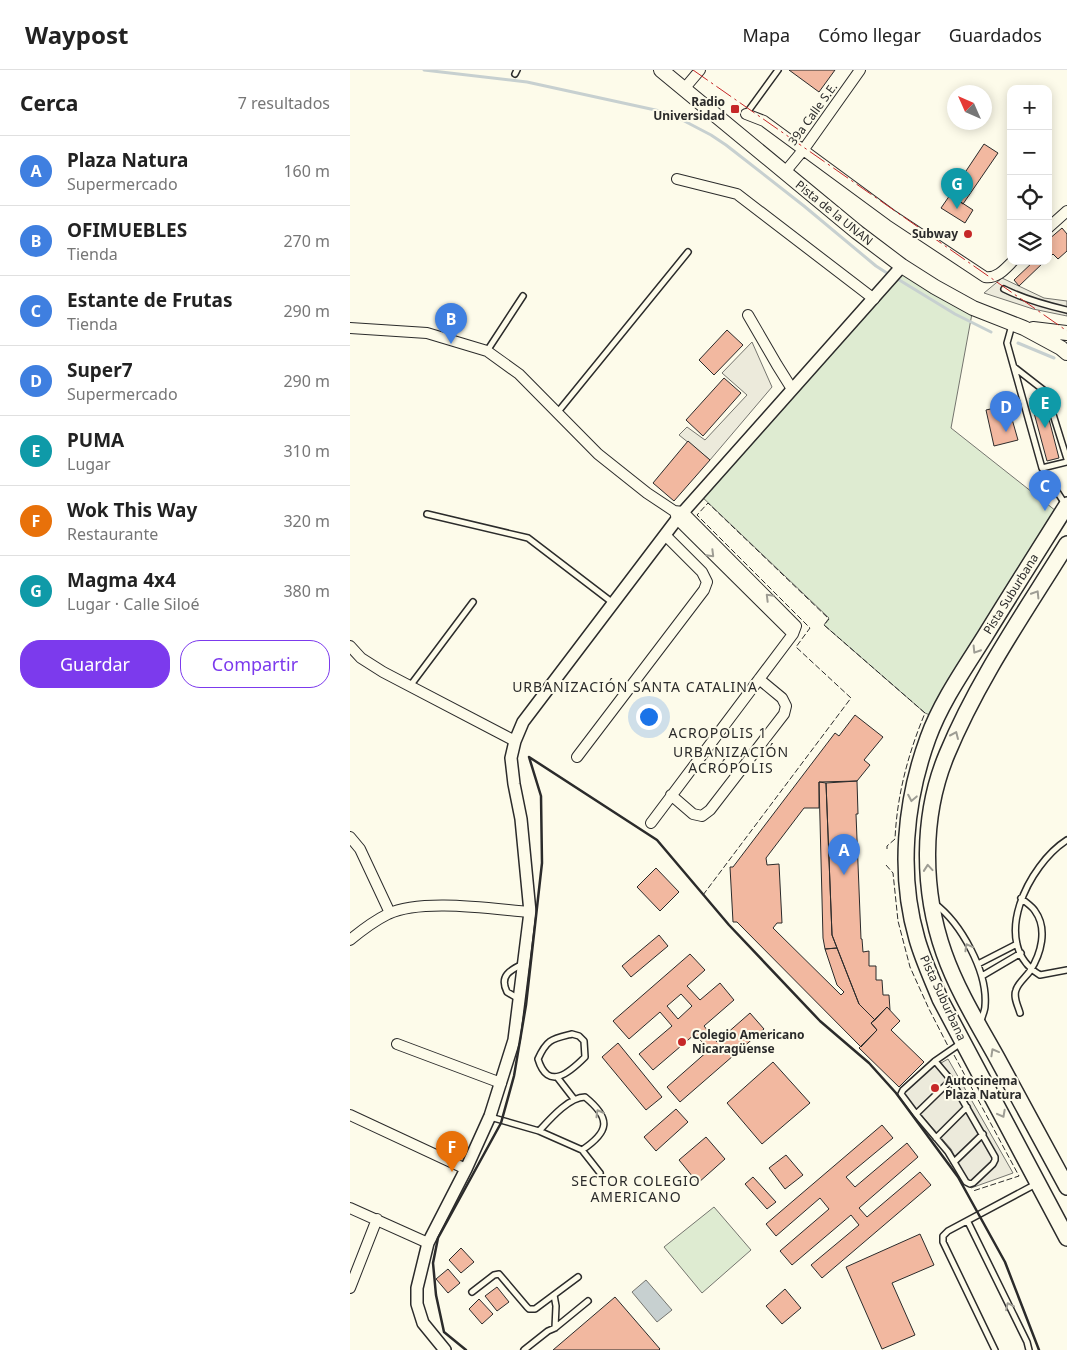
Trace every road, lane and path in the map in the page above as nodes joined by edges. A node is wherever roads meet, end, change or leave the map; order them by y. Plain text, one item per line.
1 (662, 70) edge
2 (700, 70) edge
3 (778, 70) edge
4 (860, 70) edge
5 (684, 89) junction
6 (746, 114) joint
7 (804, 149) junction
8 (785, 172) junction
9 (677, 179) dead end
10 (1067, 211) edge
11 (1052, 224) edge
12 (688, 252) dead end
13 (1008, 265) edge
14 (898, 272) junction
15 (1004, 289) dead end
16 (523, 296) dead end
17 (874, 299) junction
18 (1067, 310) edge
19 (748, 315) dead end
20 (1018, 327) junction
21 (350, 328) edge
22 (1067, 333) edge
23 (486, 351) junction
24 (1067, 353) edge
25 (1013, 366) junction
26 (792, 388) junction
27 (557, 413) junction
28 (1067, 461) edge
29 (1042, 468) junction
30 (1067, 505) edge
31 (427, 514) dead end
32 (678, 514) junction
33 (665, 535) junction
34 (1066, 549) edge
35 (473, 602) dead end
36 (613, 604) junction
37 (350, 646) edge
38 (759, 679) junction
39 (410, 686) junction
40 (515, 742) junction
41 (577, 757) dead end
42 (671, 795) junction
43 (651, 823) dead end
44 (350, 837) edge
45 (1067, 840) edge
46 (1021, 898) junction
47 (931, 901) junction
48 (530, 912) junction
49 (390, 913) junction
50 (350, 940) edge
51 (1017, 944) junction
52 (1021, 954) junction
53 (524, 964) junction
54 (978, 964) junction
55 (1031, 970) junction
56 (1067, 970) edge
57 (982, 976) junction
58 (519, 999) junction
59 (1020, 1013) dead end
60 (979, 1026) junction
61 (963, 1042) junction
62 (397, 1044) dead end
63 (935, 1061) junction
64 (557, 1077) junction
65 (951, 1080) junction
66 (501, 1083) junction
67 (574, 1099) junction
68 (967, 1107) junction
69 (916, 1114) junction
70 (350, 1115) edge
71 (490, 1116) junction
72 (540, 1130) junction
73 (983, 1134) junction
74 (936, 1138) junction
75 (582, 1150) junction
76 (954, 1162) junction
77 (1031, 1167) junction
78 (466, 1169) junction
79 (600, 1173) dead end
80 (1039, 1182) junction
81 (1067, 1188) edge
82 (350, 1208) edge
83 (377, 1219) junction
84 (968, 1222) junction
85 (1067, 1226) edge
86 (1067, 1238) edge
87 (428, 1243) junction
88 (578, 1277) dead end
89 (350, 1288) edge
90 (472, 1292) dead end
91 (554, 1295) junction
92 (588, 1301) dead end
93 (555, 1328) junction
94 (445, 1350) edge
95 (524, 1350) edge
96 (995, 1350) edge
97 (1029, 1350) edge

1 - 5 main road, Pista de la UNAN
2 - 5 street
3 - 6 lane
4 - 7 street, 39a Calle S.E.
5 - 8 main road, Pista de la UNAN
6 - 7 street
7 - 8 street, 39a Calle S.E.
7 - 13 street
8 - 14 main road, Pista de la UNAN
9 - 17 street
10 - 11 street
12 - 27 lane
14 - 17 street
14 - 20 main road, Pista de la UNAN
15 - 18 lane
16 - 23 lane
17 - 26 street
19 - 26 street
20 - 22 main road, Pista de la UNAN
20 - 24 main road, Pista de la UNAN
20 - 25 lane
21 - 23 street
23 - 27 street
25 - 28 lane
25 - 29 lane
26 - 32 street
27 - 32 street
28 - 29 lane
29 - 30 lane
30 -> 61 main road, Pista Suburbana
31 - 36 lane
32 - 33 street
32 - 38 street
33 - 36 street
33 - 41 street
47 -> 34 main road, Pista Suburbana
35 - 39 lane
36 - 40 street
37 - 39 street
38 - 42 street
38 - 42 street
39 - 40 street
40 - 48 street
42 - 43 street
44 - 49 street
45 - 46 lane
46 - 51 lane
46 - 55 lane
54 -> 47 lane
47 - 60 main road, Pista Suburbana
48 - 49 street
48 - 53 street
49 - 50 street
51 - 52 lane
51 - 54 lane
52 - 55 lane
52 - 57 lane
53 - 58 street
53 - 58 lane
54 - 57 lane
55 - 56 lane
55 - 59 lane
57 - 60 lane
58 - 66 street
81 -> 60 main road, Pista Suburbana
61 - 63 lane
61 -> 77 main road, Pista Suburbana
62 - 66 street
63 - 65 lane
63 - 69 lane
64 - 64 lane
64 - 67 lane
65 - 68 lane
65 - 69 lane
66 - 71 street
67 - 72 lane
75 -> 67 lane
68 - 73 lane
68 - 74 lane
69 - 74 lane
70 - 78 street
71 - 72 lane
71 - 78 street
72 - 75 lane
73 - 76 lane
73 - 76 lane
74 - 76 lane
75 - 79 lane
77 - 80 main road, Pista Suburbana
77 - 85 main road
78 - 87 street
80 - 84 lane
80 - 86 main road, Pista Suburbana
82 - 83 street
83 - 87 street
83 - 89 street
84 - 96 lane
97 -> 84 lane
87 - 94 street
88 - 91 lane
90 - 91 lane
91 - 93 lane
92 - 93 lane
93 - 95 lane

